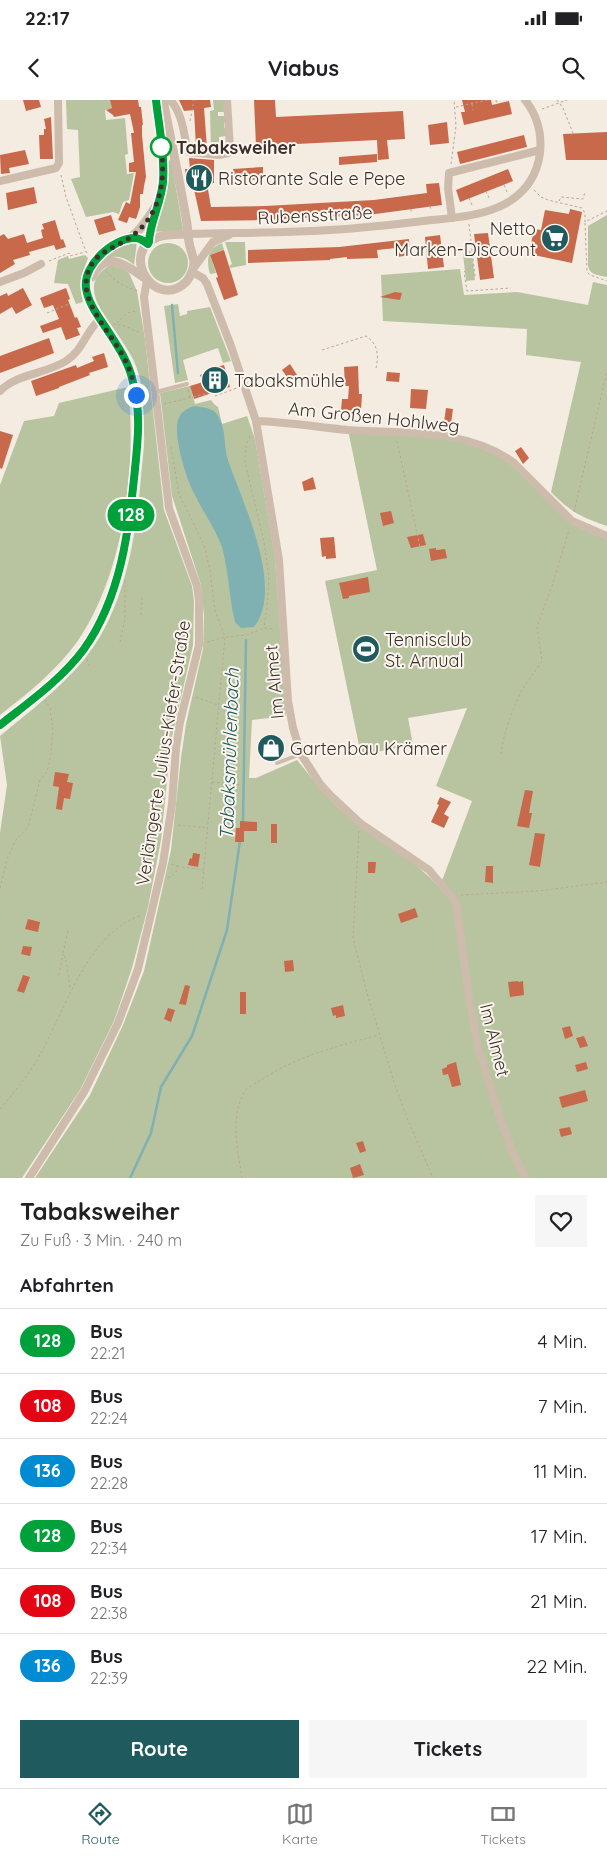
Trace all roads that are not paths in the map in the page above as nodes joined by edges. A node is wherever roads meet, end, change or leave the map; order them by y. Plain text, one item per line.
1 (58, 100) edge
2 (156, 100) edge
3 (163, 100) edge
4 (170, 100) edge
5 (227, 100) edge
6 (525, 100) edge
7 (540, 150) junction
8 (0, 181) edge
9 (158, 204) junction
10 (452, 218) junction
11 (236, 233) junction
12 (188, 234) junction
13 (168, 236) junction
14 (128, 238) junction
15 (149, 243) junction
16 (190, 250) junction
17 (41, 264) dead end
18 (193, 270) junction
19 (146, 279) junction
20 (0, 282) edge
21 (88, 296) junction
22 (100, 319) junction
23 (187, 384) dead end
24 (0, 391) edge
25 (156, 392) junction
26 (256, 421) junction
27 (607, 536) edge
28 (0, 725) edge
29 (301, 754) junction
30 (278, 763) dead end
31 (29, 1178) edge
32 (526, 1178) edge

1 - 8 street
2 - 9 street
3 - 12 street
4 - 5 street
6 - 7 street, Rubensstraße
7 - 10 street, Rubensstraße
7 - 10 street
9 - 14 street
9 - 15 street
10 - 11 street, Rubensstraße
11 - 12 street, Rubensstraße
11 - 18 street, Rubensstraße
12 - 13 street
12 - 16 street
13 - 15 street
13 - 16 street
14 - 15 street
14 - 21 street
15 - 19 street
16 - 18 street
17 - 20 street
18 - 19 street
18 - 26 street, Im Almet
19 - 21 street
19 - 25 street, Verlängerte Julius-Kiefer-Straße
21 - 22 street
22 - 24 street
22 - 28 street
23 - 25 lane
25 - 31 street, Verlängerte Julius-Kiefer-Straße
26 - 27 street, Am Großen Hohlweg
26 - 29 street, Im Almet
29 - 30 lane
29 - 32 street, Im Almet

